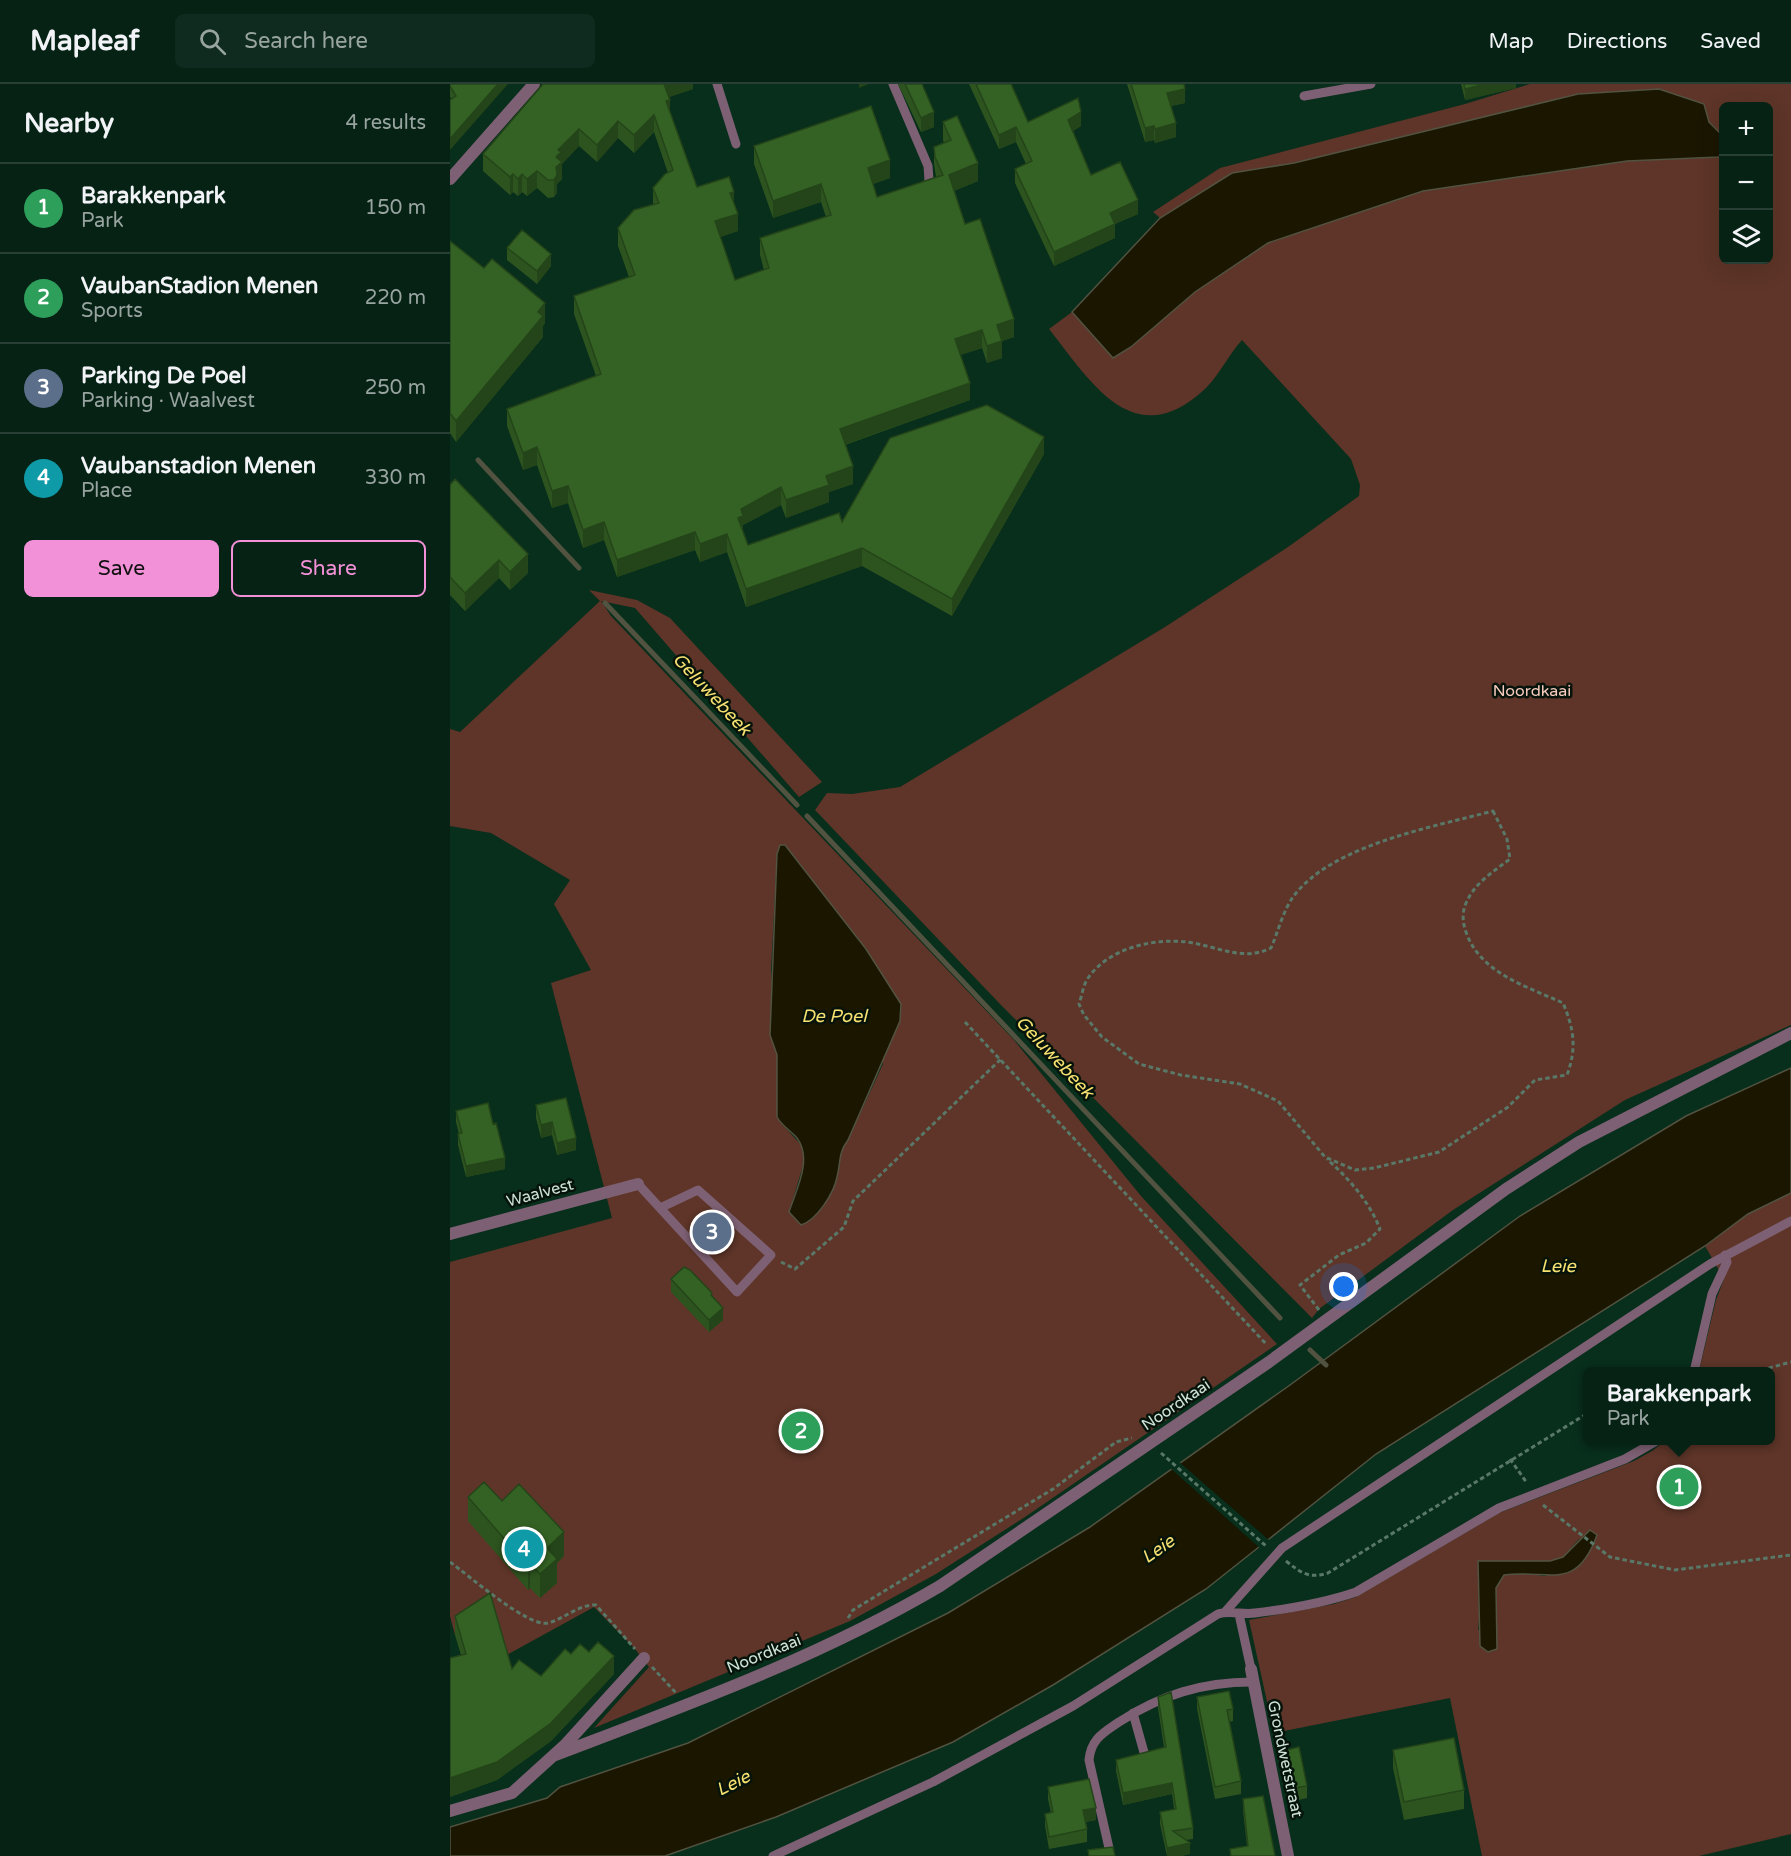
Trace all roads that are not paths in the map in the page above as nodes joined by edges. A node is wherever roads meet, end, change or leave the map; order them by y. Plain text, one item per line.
1 (534, 84) edge
2 (717, 84) edge
3 (893, 84) edge
4 (1371, 84) edge
5 (1304, 96) dead end
6 (736, 144) dead end
7 (450, 179) edge
8 (924, 191) edge
9 (1791, 1033) edge
10 (638, 1184) joint
11 (660, 1208) junction
12 (1791, 1221) edge
13 (450, 1234) edge
14 (1725, 1256) junction
15 (1695, 1367) edge
16 (1649, 1445) edge
17 (1225, 1611) junction
18 (1239, 1614) junction
19 (644, 1658) road end
20 (1251, 1675) junction
21 (1133, 1713) junction
22 (552, 1756) junction
23 (1145, 1756) edge
24 (450, 1811) edge
25 (1109, 1848) edge
26 (773, 1856) edge
27 (1288, 1856) edge

1 - 7 street
2 - 6 lane
3 - 8 lane
4 - 5 lane
9 - 22 street, Noordkaai
10 - 11 lane
10 - 13 street, Waalvest
11 - 11 lane
12 - 14 lane
14 - 15 lane
14 - 17 lane
16 - 18 lane
17 - 18 lane
17 - 26 lane
18 - 20 lane
19 - 22 street, Noordkaai
20 - 21 lane
20 - 27 street, Grondwetstraat
21 - 23 lane
21 - 25 lane
22 - 24 street, Noordkaai

